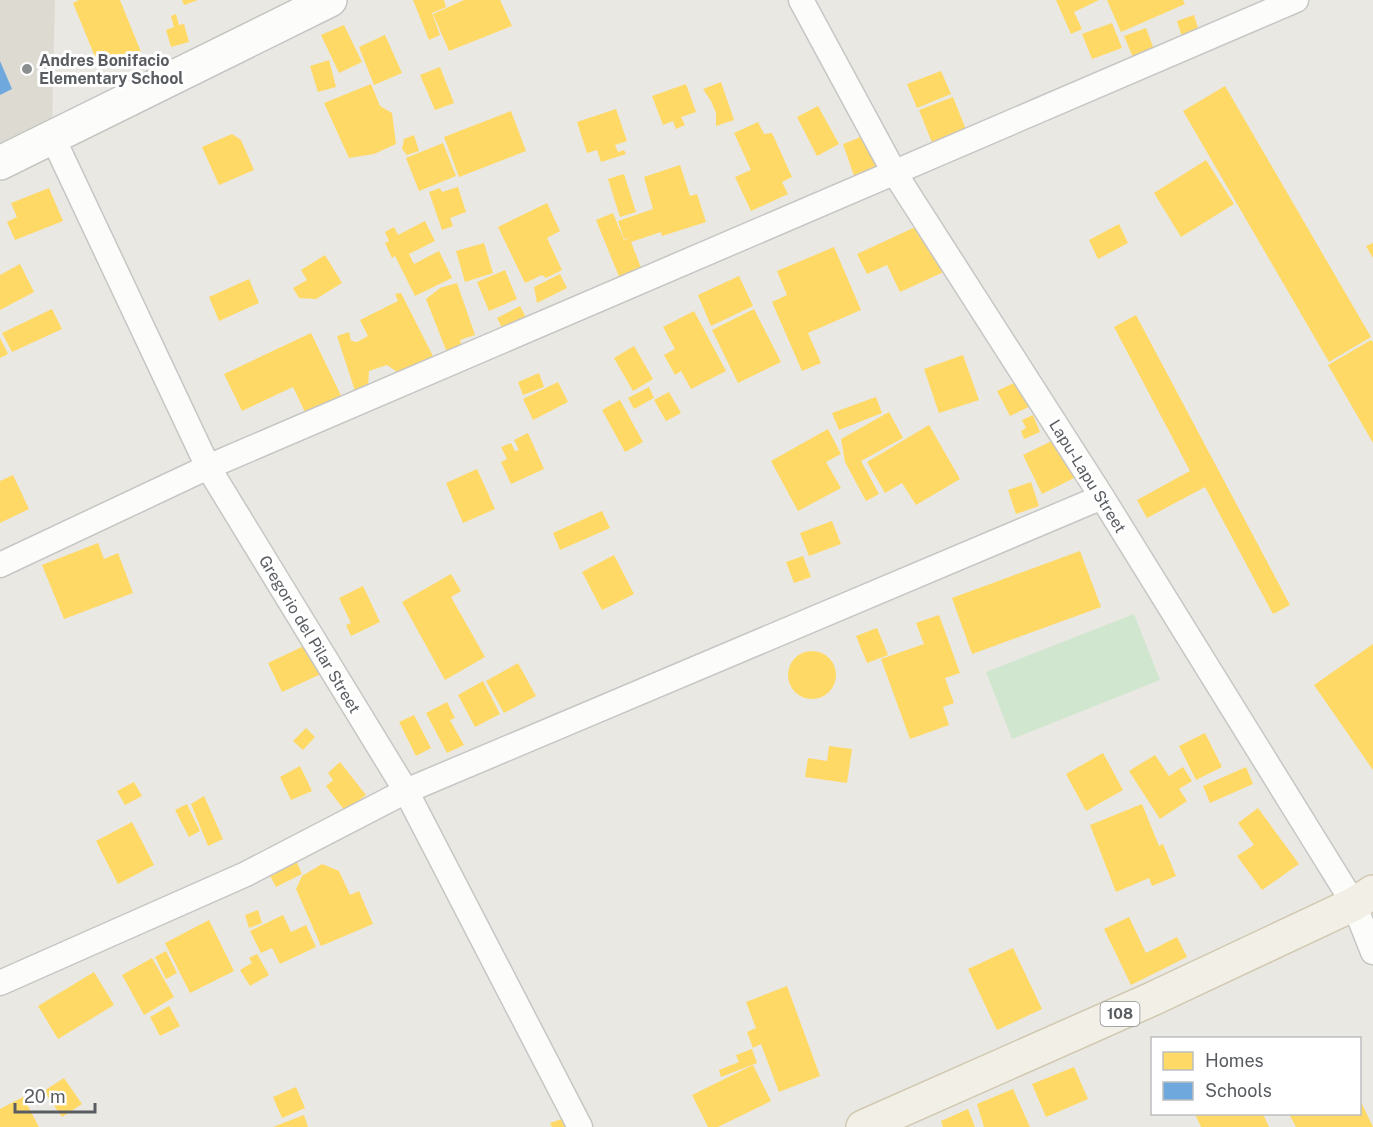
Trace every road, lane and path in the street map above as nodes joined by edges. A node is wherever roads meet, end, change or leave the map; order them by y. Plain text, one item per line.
1 (330, 0) edge
2 (801, 0) edge
3 (1296, 0) edge
4 (52, 136) junction
5 (0, 163) edge
6 (894, 172) junction
7 (208, 467) junction
8 (1102, 497) junction
9 (0, 565) edge
10 (406, 791) junction
11 (1363, 898) edge
12 (1373, 952) edge
13 (0, 983) edge
14 (580, 1127) edge
15 (863, 1127) edge

1 - 4 street
2 - 6 street, Lapu-Lapu Street
3 - 6 street
4 - 5 street
4 - 7 street, Gregorio del Pilar Street
6 - 7 street
6 - 8 street, Lapu-Lapu Street
7 - 9 street
7 - 10 street, Gregorio del Pilar Street
8 - 10 street
8 - 11 street, Lapu-Lapu Street
10 - 13 street
10 - 14 street, Gregorio del Pilar Street
11 - 12 street, Lapu-Lapu Street
11 - 15 main road, 108

